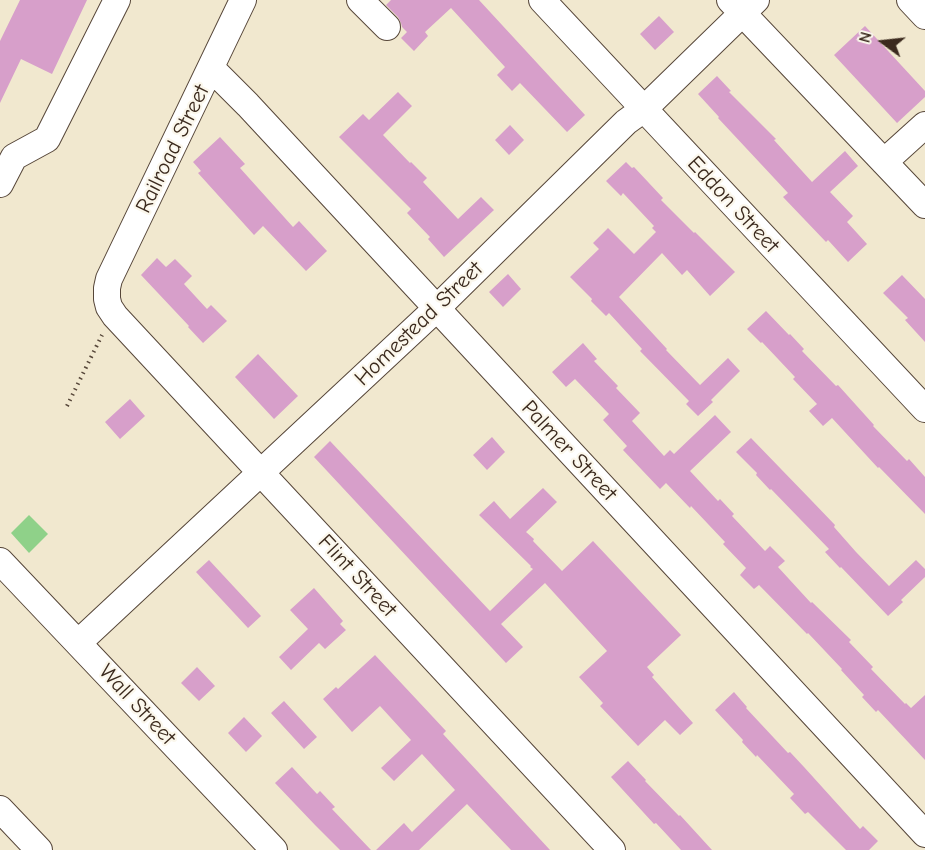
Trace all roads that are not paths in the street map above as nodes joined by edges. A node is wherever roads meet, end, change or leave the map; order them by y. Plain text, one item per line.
1 (117, 0) edge
2 (243, 0) edge
3 (360, 0) edge
4 (542, 0) edge
5 (910, 0) edge
6 (743, 5) edge
7 (925, 16) edge
8 (387, 27) dead end
9 (211, 68) junction
10 (644, 109) junction
11 (925, 125) edge
12 (7, 154) edge
13 (884, 162) junction
14 (0, 184) edge
15 (925, 205) edge
16 (107, 298) joint
17 (436, 309) junction
18 (925, 409) edge
19 (262, 473) junction
20 (5, 577) edge
21 (78, 643) junction
22 (0, 809) edge
23 (925, 834) edge
24 (39, 850) edge
25 (274, 850) edge
26 (612, 850) edge

1 - 12 street
2 - 9 street, Railroad Street
3 - 8 street
4 - 10 street, Eddon Street
5 - 7 street
6 - 10 street, Homestead Street
6 - 13 street
9 - 16 street, Railroad Street
9 - 17 street, Palmer Street
10 - 17 street, Homestead Street
10 - 18 street, Eddon Street
11 - 13 street
12 - 14 street
13 - 15 street
16 - 19 street, Flint Street
17 - 19 street, Homestead Street
17 - 23 street, Palmer Street
19 - 21 street, Homestead Street
19 - 26 street, Flint Street
20 - 21 street, Wall Street
21 - 25 street, Wall Street
22 - 24 street

